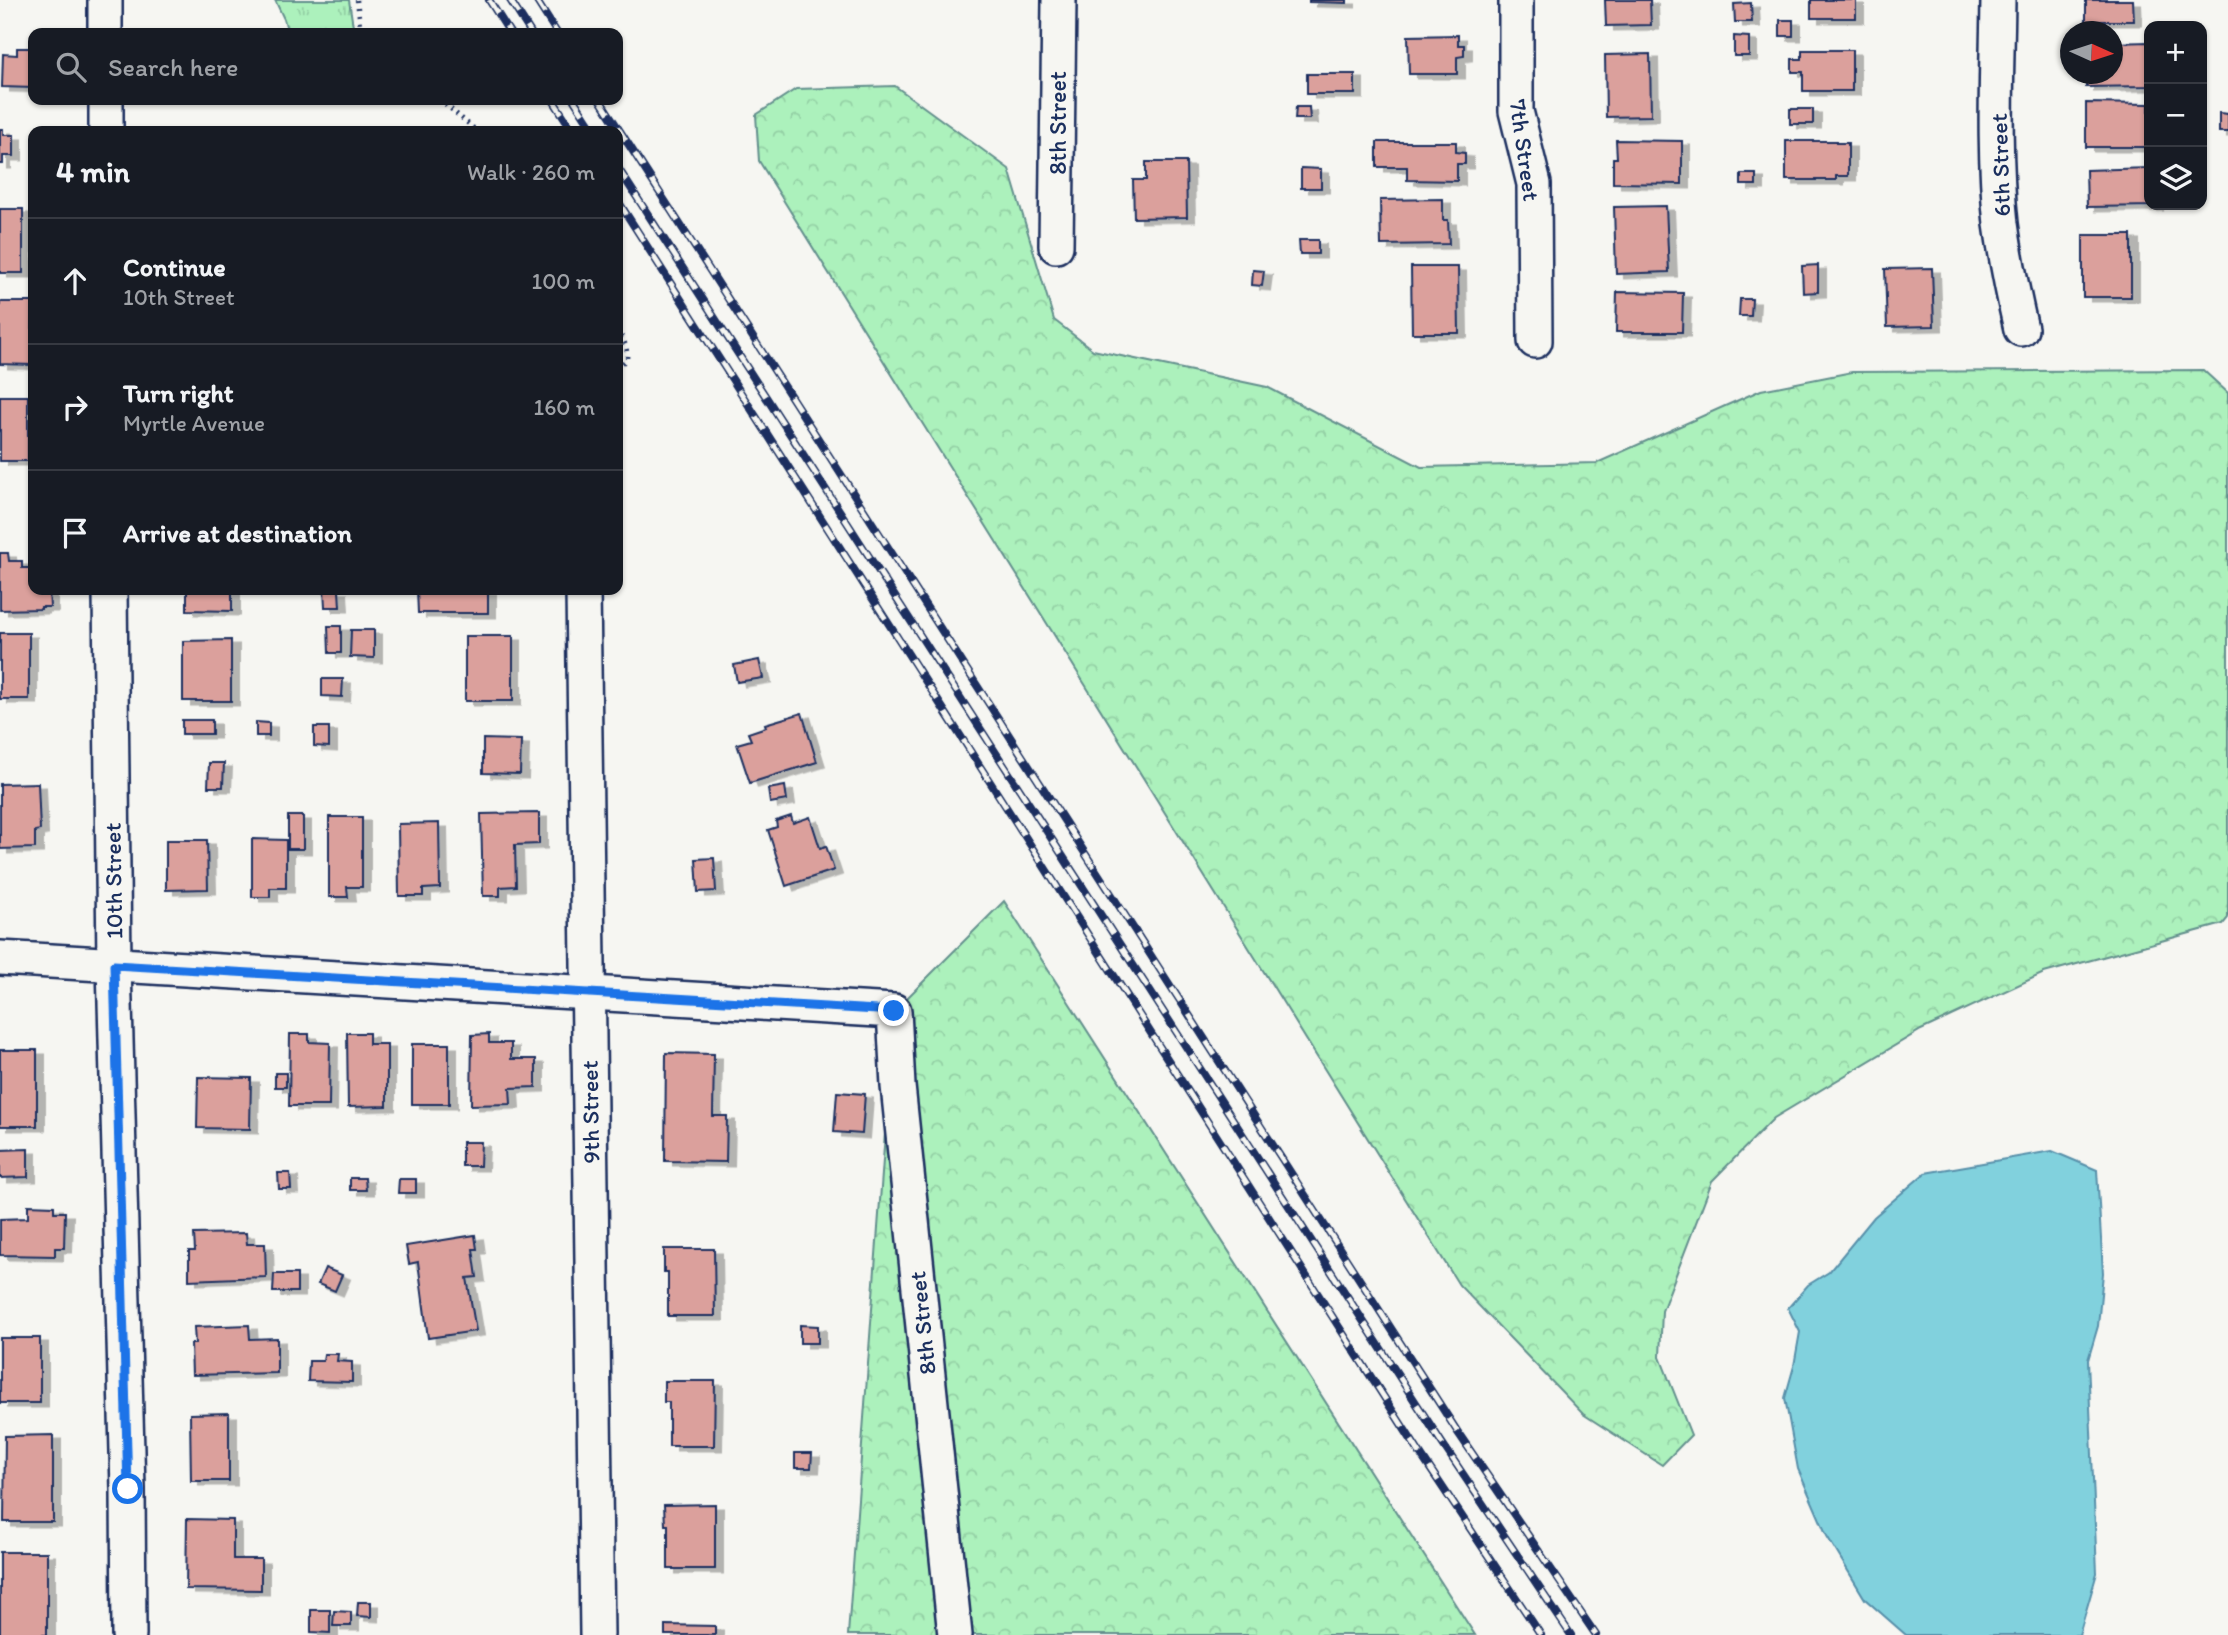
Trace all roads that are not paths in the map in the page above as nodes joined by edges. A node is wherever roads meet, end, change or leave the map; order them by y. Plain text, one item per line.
1 (105, 0) edge
2 (1059, 0) edge
3 (1516, 0) edge
4 (1998, 0) edge
5 (105, 28) edge
6 (106, 105) edge
7 (106, 126) edge
8 (1056, 246) dead end
9 (2021, 329) dead end
10 (1535, 341) dead end
11 (110, 595) edge
12 (583, 595) edge
13 (0, 958) edge
14 (114, 965) junction
15 (588, 993) junction
16 (129, 1635) edge
17 (597, 1635) edge
18 (954, 1635) edge

1 - 5 street
2 - 8 street, 8th Street
3 - 10 street, 7th Street
4 - 9 street, 6th Street
6 - 7 street
11 - 14 street, 10th Street
12 - 15 street, 9th Street
13 - 14 street
14 - 15 street
14 - 16 street, 10th Street
15 - 17 street, 9th Street
15 - 18 street, 8th Street

